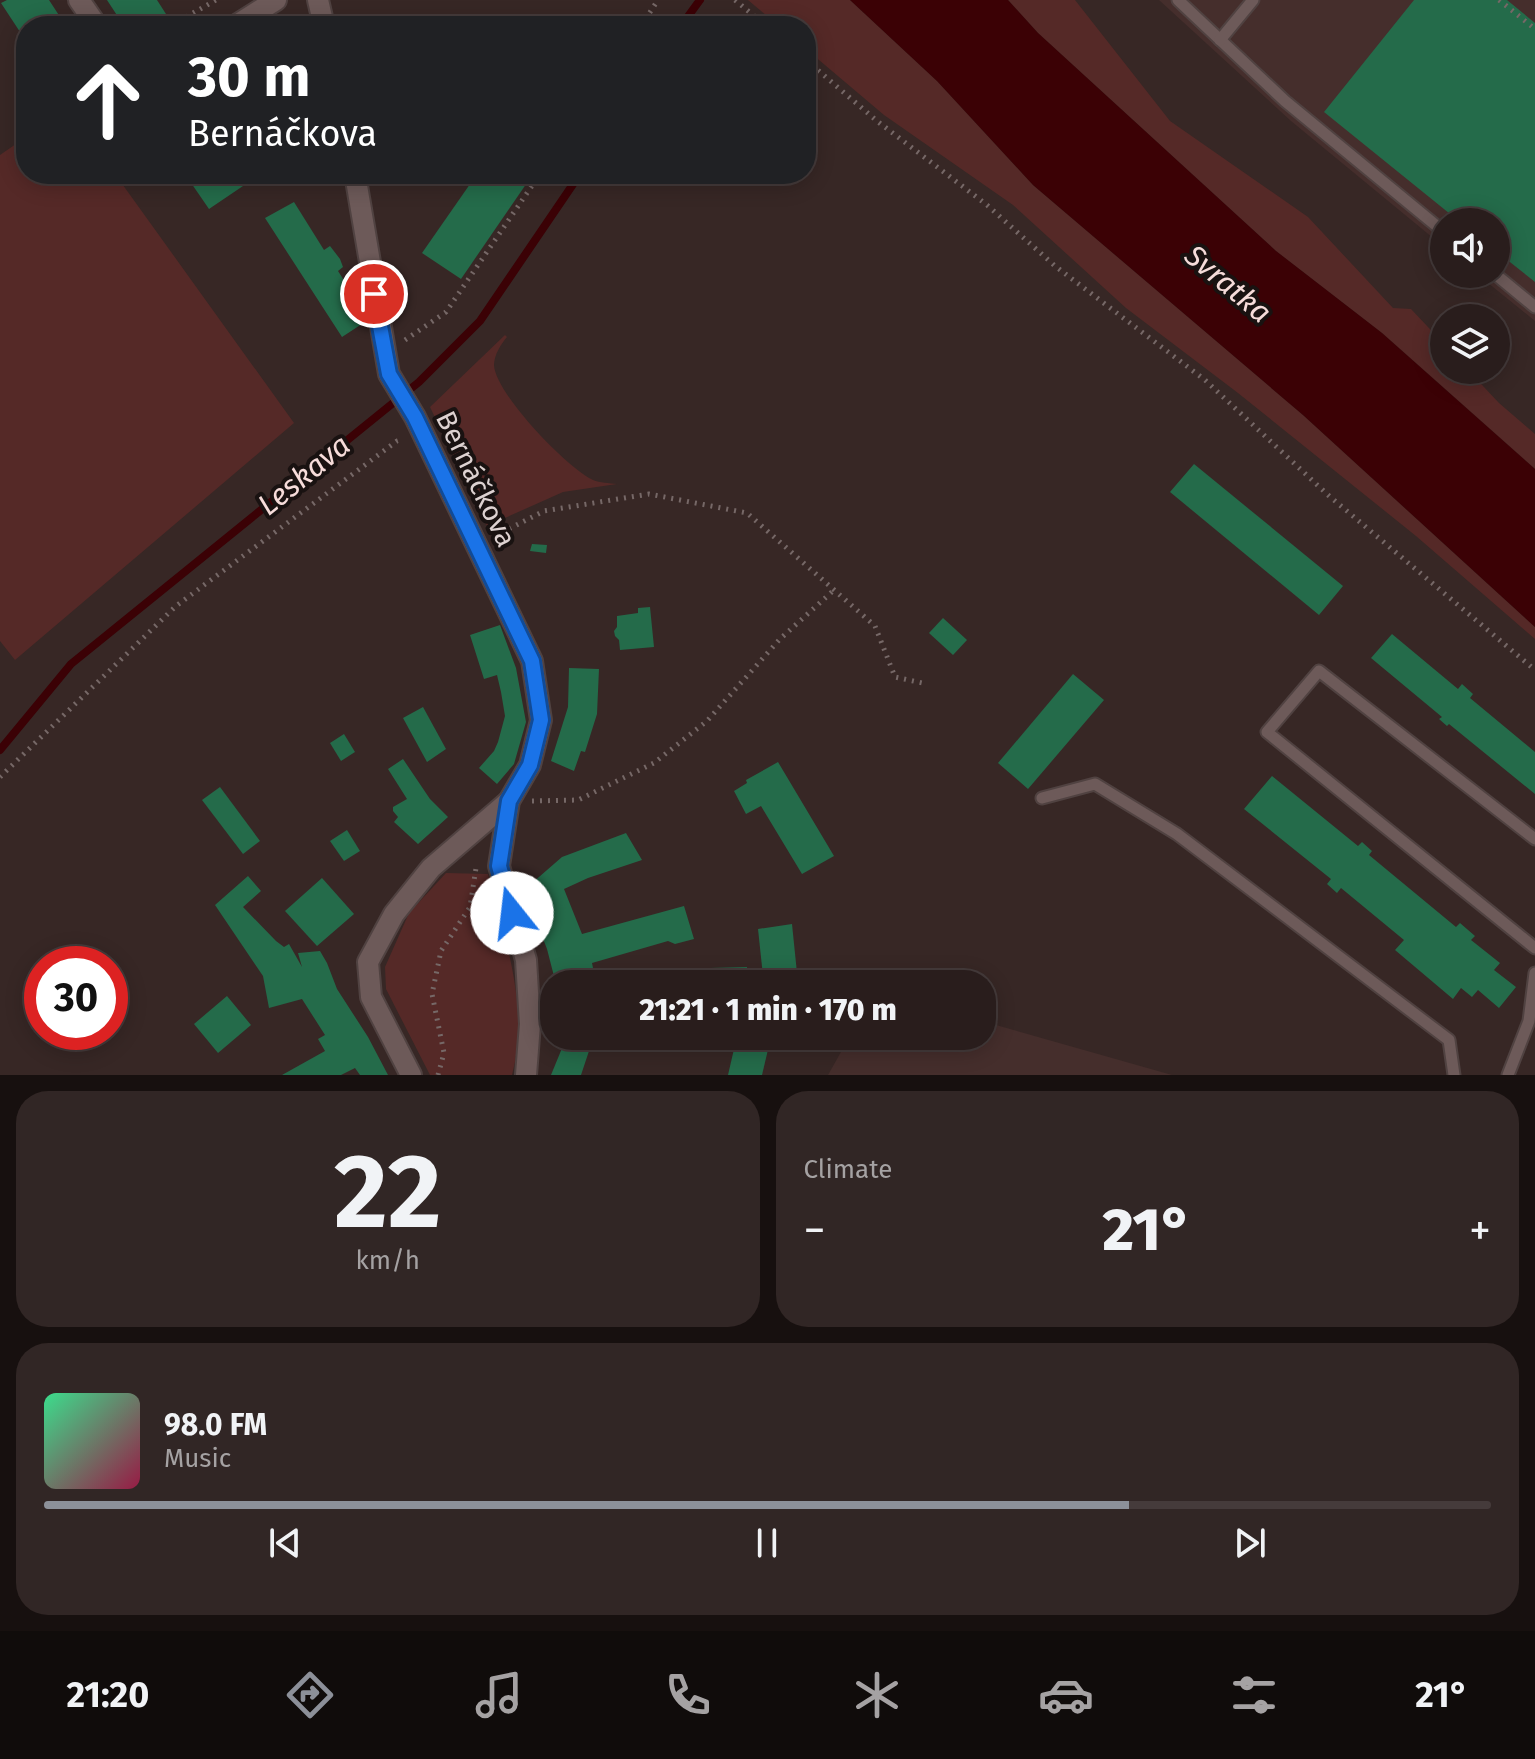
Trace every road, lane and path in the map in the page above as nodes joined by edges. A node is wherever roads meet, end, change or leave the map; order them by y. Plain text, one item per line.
1 (276, 0) edge
2 (1178, 0) edge
3 (1253, 0) edge
4 (1499, 0) edge
5 (212, 1) edge
6 (737, 2) edge
7 (183, 16) edge
8 (251, 16) edge
9 (754, 16) edge
10 (1535, 29) edge
11 (1220, 40) junction
12 (816, 69) edge
13 (357, 184) edge
14 (533, 184) edge
15 (1430, 220) edge
16 (1510, 286) edge
17 (1535, 307) edge
18 (386, 364) junction
19 (419, 426) junction
20 (477, 546) junction
21 (834, 590) junction
22 (1535, 670) edge
23 (927, 684) dead end
24 (0, 777) edge
25 (1042, 798) dead end
26 (509, 801) junction
27 (1535, 839) edge
28 (476, 865) dead end
29 (1535, 948) edge
30 (1535, 973) edge
31 (411, 1075) edge
32 (438, 1075) edge
33 (526, 1075) edge
34 (1454, 1075) edge
35 (1508, 1075) edge

1 - 8 street
2 - 11 lane
3 - 11 lane
4 - 10 path
5 - 7 path
6 - 9 path
11 - 15 lane
12 - 22 path
13 - 18 street, Bernáčkova
14 - 18 path
16 - 17 lane
18 - 19 street, Bernáčkova
19 - 20 street, Bernáčkova
19 - 24 path
20 - 21 path
20 - 26 street, Bernáčkova
21 - 23 path
21 - 26 path
25 - 34 lane
26 - 31 street
26 - 33 street
27 - 29 lane
28 - 32 path
30 - 35 lane

